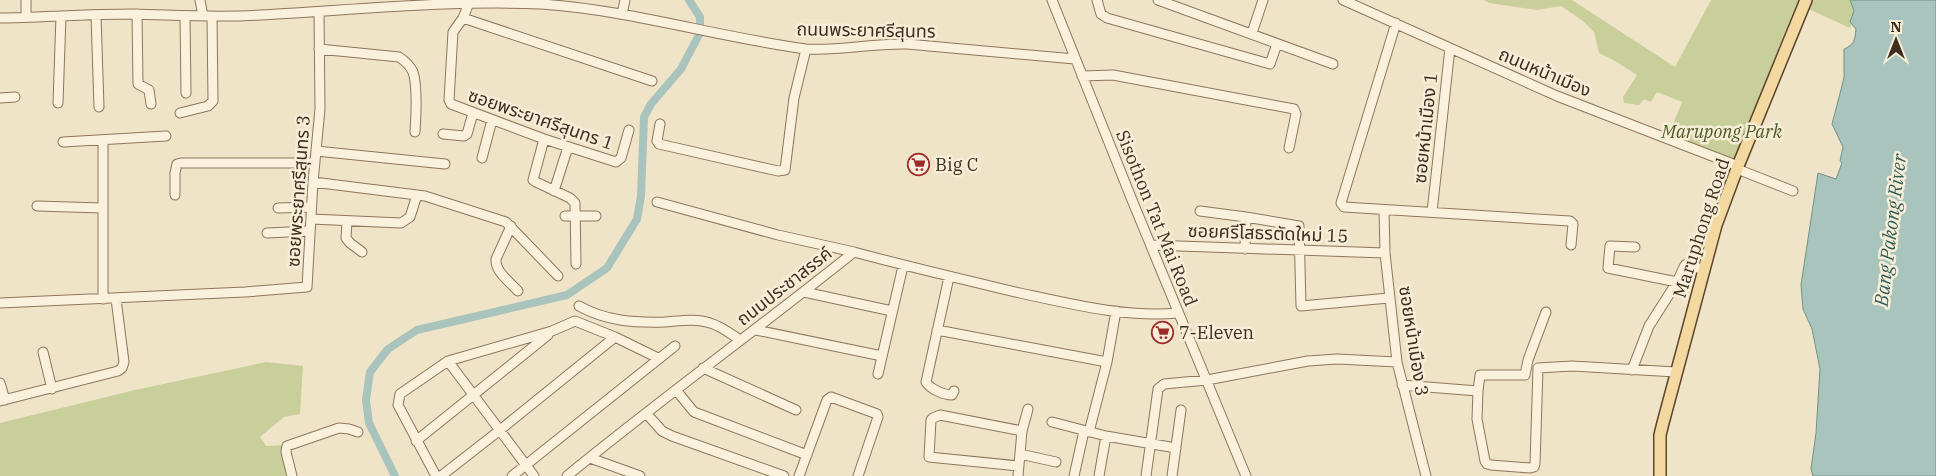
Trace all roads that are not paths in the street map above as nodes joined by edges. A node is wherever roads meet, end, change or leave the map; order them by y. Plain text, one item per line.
1 (26, 0) edge
2 (200, 0) edge
3 (346, 0) edge
4 (624, 0) edge
5 (1052, 0) edge
6 (1097, 0) edge
7 (1158, 0) edge
8 (1263, 0) edge
9 (1343, 0) edge
10 (1806, 0) edge
11 (493, 1) edge
12 (469, 3) junction
13 (349, 10) junction
14 (319, 12) junction
15 (137, 14) junction
16 (622, 14) junction
17 (96, 15) junction
18 (60, 16) junction
19 (185, 16) junction
20 (207, 16) junction
21 (26, 17) junction
22 (0, 18) edge
23 (464, 18) junction
24 (1396, 24) junction
25 (1252, 33) junction
26 (1277, 44) junction
27 (1450, 48) junction
28 (319, 49) junction
29 (806, 49) junction
30 (1076, 59) junction
31 (1333, 64) dead end
32 (1082, 76) junction
33 (652, 81) dead end
34 (186, 92) dead end
35 (0, 98) edge
36 (15, 98) dead end
37 (58, 103) dead end
38 (151, 104) dead end
39 (99, 107) dead end
40 (180, 113) dead end
41 (472, 113) junction
42 (492, 120) junction
43 (660, 124) dead end
44 (629, 130) dead end
45 (415, 132) dead end
46 (443, 134) dead end
47 (166, 136) dead end
48 (544, 139) junction
49 (103, 140) junction
50 (63, 142) dead end
51 (568, 148) junction
52 (1289, 148) dead end
53 (316, 151) junction
54 (482, 158) dead end
55 (315, 163) junction
56 (445, 164) dead end
57 (1737, 168) junction
58 (313, 182) junction
59 (554, 191) junction
60 (1793, 191) dead end
61 (175, 195) dead end
62 (417, 195) junction
63 (657, 202) dead end
64 (36, 206) dead end
65 (102, 208) junction
66 (278, 208) dead end
67 (312, 208) junction
68 (1384, 210) junction
69 (1200, 211) dead end
70 (1432, 212) junction
71 (565, 216) dead end
72 (575, 216) junction
73 (596, 216) dead end
74 (1246, 217) junction
75 (311, 220) junction
76 (346, 221) junction
77 (511, 226) junction
78 (310, 231) junction
79 (267, 233) dead end
80 (1150, 244) junction
81 (1571, 245) dead end
82 (1635, 247) dead end
83 (1245, 248) junction
84 (1300, 250) junction
85 (362, 252) dead end
86 (854, 252) junction
87 (1385, 252) junction
88 (576, 264) dead end
89 (903, 266) junction
90 (1703, 270) junction
91 (558, 276) dead end
92 (949, 277) junction
93 (1677, 282) junction
94 (518, 290) dead end
95 (804, 292) junction
96 (116, 298) junction
97 (1389, 298) junction
98 (103, 299) junction
99 (0, 303) edge
100 (579, 306) dead end
101 (892, 311) junction
102 (1116, 311) junction
103 (1546, 312) dead end
104 (1178, 313) junction
105 (756, 330) junction
106 (937, 330) junction
107 (552, 331) junction
108 (616, 336) junction
109 (740, 340) junction
110 (675, 346) dead end
111 (43, 352) dead end
112 (882, 356) junction
113 (658, 358) junction
114 (448, 361) junction
115 (1107, 362) junction
116 (1397, 362) junction
117 (702, 368) junction
118 (1526, 368) junction
119 (1538, 368) junction
120 (1632, 370) junction
121 (1676, 372) junction
122 (878, 374) dead end
123 (1207, 380) junction
124 (0, 383) edge
125 (1402, 385) junction
126 (52, 389) junction
127 (676, 390) junction
128 (954, 390) dead end
129 (1478, 390) junction
130 (474, 395) junction
131 (2, 401) edge
132 (1028, 409) dead end
133 (796, 410) dead end
134 (1181, 410) dead end
135 (646, 413) junction
136 (1052, 422) dead end
137 (500, 430) junction
138 (1022, 431) junction
139 (1086, 431) junction
140 (358, 432) dead end
141 (1106, 436) junction
142 (416, 441) junction
143 (1151, 444) junction
144 (1176, 448) junction
145 (1020, 454) junction
146 (806, 456) junction
147 (590, 458) junction
148 (1056, 462) dead end
149 (526, 465) junction
150 (1019, 466) junction
151 (292, 476) edge
152 (436, 476) edge
153 (440, 476) edge
154 (512, 476) edge
155 (534, 476) edge
156 (567, 476) edge
157 (638, 476) edge
158 (784, 476) edge
159 (799, 476) edge
160 (858, 476) edge
161 (1018, 476) edge
162 (1074, 476) edge
163 (1100, 476) edge
164 (1146, 476) edge
165 (1172, 476) edge
166 (1246, 476) edge
167 (1426, 476) edge
168 (1660, 476) edge

1 - 21 street
2 - 20 street
3 - 13 street
4 - 16 street
5 - 30 street, Sisothon Tat Mai Road
6 - 26 street
7 - 25 street
8 - 25 street
9 - 24 street, ถนนหน้าเมือง
10 - 57 main road, Maruphong Road
11 - 12 street, ถนนพระยาศรีสุนทร
11 - 16 street, ถนนพระยาศรีสุนทร
12 - 13 street, ถนนพระยาศรีสุนทร
12 - 23 street, ซอยพระยาศรีสุนทร 1
13 - 14 street, ถนนพระยาศรีสุนทร
14 - 20 street, ถนนพระยาศรีสุนทร
14 - 28 street, ซอยพระยาศรีสุนทร 3
15 - 17 street, ถนนพระยาศรีสุนทร
15 - 19 street, ถนนพระยาศรีสุนทร
15 - 38 street
16 - 29 street, ถนนพระยาศรีสุนทร
17 - 18 street, ถนนพระยาศรีสุนทร
17 - 39 street
18 - 21 street, ถนนพระยาศรีสุนทร
18 - 37 street
19 - 20 street, ถนนพระยาศรีสุนทร
19 - 34 street
20 - 40 street
21 - 22 street, ถนนพระยาศรีสุนทร
23 - 33 street
23 - 41 street, ซอยพระยาศรีสุนทร 1
24 - 27 street, ถนนหน้าเมือง
24 - 68 street
25 - 26 street
26 - 31 street
27 - 57 street, ถนนหน้าเมือง
27 - 70 street, ซอยหน้าเมือง 1
28 - 45 street
28 - 53 street, ซอยพระยาศรีสุนทร 3
29 - 30 street, ถนนพระยาศรีสุนทร
29 - 43 street
30 - 32 street, Sisothon Tat Mai Road
32 - 52 street
32 - 80 street, Sisothon Tat Mai Road
35 - 36 street
41 - 42 street, ซอยพระยาศรีสุนทร 1
41 - 46 street
42 - 48 street, ซอยพระยาศรีสุนทร 1
42 - 54 street
44 - 51 street, ซอยพระยาศรีสุนทร 1
47 - 49 street
48 - 51 street, ซอยพระยาศรีสุนทร 1
48 - 59 street
49 - 50 street
49 - 65 street
51 - 59 street
53 - 55 street, ซอยพระยาศรีสุนทร 3
53 - 56 street
55 - 58 street, ซอยพระยาศรีสุนทร 3
55 - 61 street
57 - 60 street, ถนนหน้าเมือง
57 - 90 main road, Maruphong Road
58 - 62 street
58 - 67 street, ซอยพระยาศรีสุนทร 3
59 - 72 street
62 - 76 street
62 - 77 street
63 - 86 street
64 - 65 street
65 - 98 street
66 - 67 street
67 - 75 street, ซอยพระยาศรีสุนทร 3
68 - 70 street
68 - 87 street, ซอยหน้าเมือง 3
69 - 74 street
70 - 81 street
71 - 72 street
72 - 73 street
72 - 88 street
74 - 83 street
74 - 84 street
75 - 76 street
75 - 78 street, ซอยพระยาศรีสุนทร 3
76 - 85 street
77 - 91 street
77 - 94 street
78 - 79 street
78 - 96 street, ซอยพระยาศรีสุนทร 3
80 - 83 street, ซอยศรีโสธรตัดใหม่ 15
80 - 104 street, Sisothon Tat Mai Road
82 - 93 street
83 - 84 street, ซอยศรีโสธรตัดใหม่ 15
84 - 87 street, ซอยศรีโสธรตัดใหม่ 15
84 - 97 street
86 - 89 street, ถนนประชาสรรค์
86 - 95 street, ถนนประชาสรรค์
87 - 97 street, ซอยหน้าเมือง 3
89 - 92 street, ถนนประชาสรรค์
89 - 101 street
90 - 93 street
90 - 121 main road, Maruphong Road
92 - 102 street, ถนนประชาสรรค์
92 - 106 street
93 - 120 street
95 - 101 street
95 - 105 street, ถนนประชาสรรค์
96 - 98 street, ซอยพระยาศรีสุนทร 3
96 - 126 street
97 - 116 street, ซอยหน้าเมือง 3
98 - 99 street, ซอยพระยาศรีสุนทร 3
100 - 109 street
101 - 112 street
102 - 104 street, ถนนประชาสรรค์
102 - 115 street
103 - 118 street
104 - 123 street, Sisothon Tat Mai Road
105 - 109 street, ถนนประชาสรรค์
105 - 112 street
106 - 115 street
106 - 128 street
107 - 108 street
107 - 114 street
107 - 130 street
108 - 113 street
108 - 137 street
109 - 117 street, ถนนประชาสรรค์
110 - 113 street
111 - 126 street
112 - 122 street
113 - 149 street
114 - 130 street
114 - 142 street
115 - 139 street
116 - 123 street
116 - 125 street, ซอยหน้าเมือง 3
117 - 127 street, ถนนประชาสรรค์
117 - 133 street
118 - 119 street
118 - 129 street
119 - 120 street
119 - 129 street
120 - 121 street
121 - 168 main road, Maruphong Road
123 - 143 street
123 - 166 street, Sisothon Tat Mai Road
124 - 131 street
125 - 129 street
125 - 167 street, ซอยหน้าเมือง 3
126 - 131 street
127 - 135 street, ถนนประชาสรรค์
127 - 146 street
130 - 137 street
130 - 142 street
132 - 138 street
134 - 144 street
135 - 147 street, ถนนประชาสรรค์
135 - 158 street
136 - 139 street
137 - 149 street
137 - 153 street
138 - 145 street
138 - 150 street
139 - 141 street
139 - 162 street
140 - 151 street
141 - 143 street
141 - 163 street
142 - 152 street
143 - 144 street
143 - 164 street
144 - 165 street
145 - 148 street
145 - 150 street
146 - 159 street
146 - 160 street
147 - 156 street, ถนนประชาสรรค์
147 - 157 street
149 - 154 street
149 - 155 street
150 - 161 street

